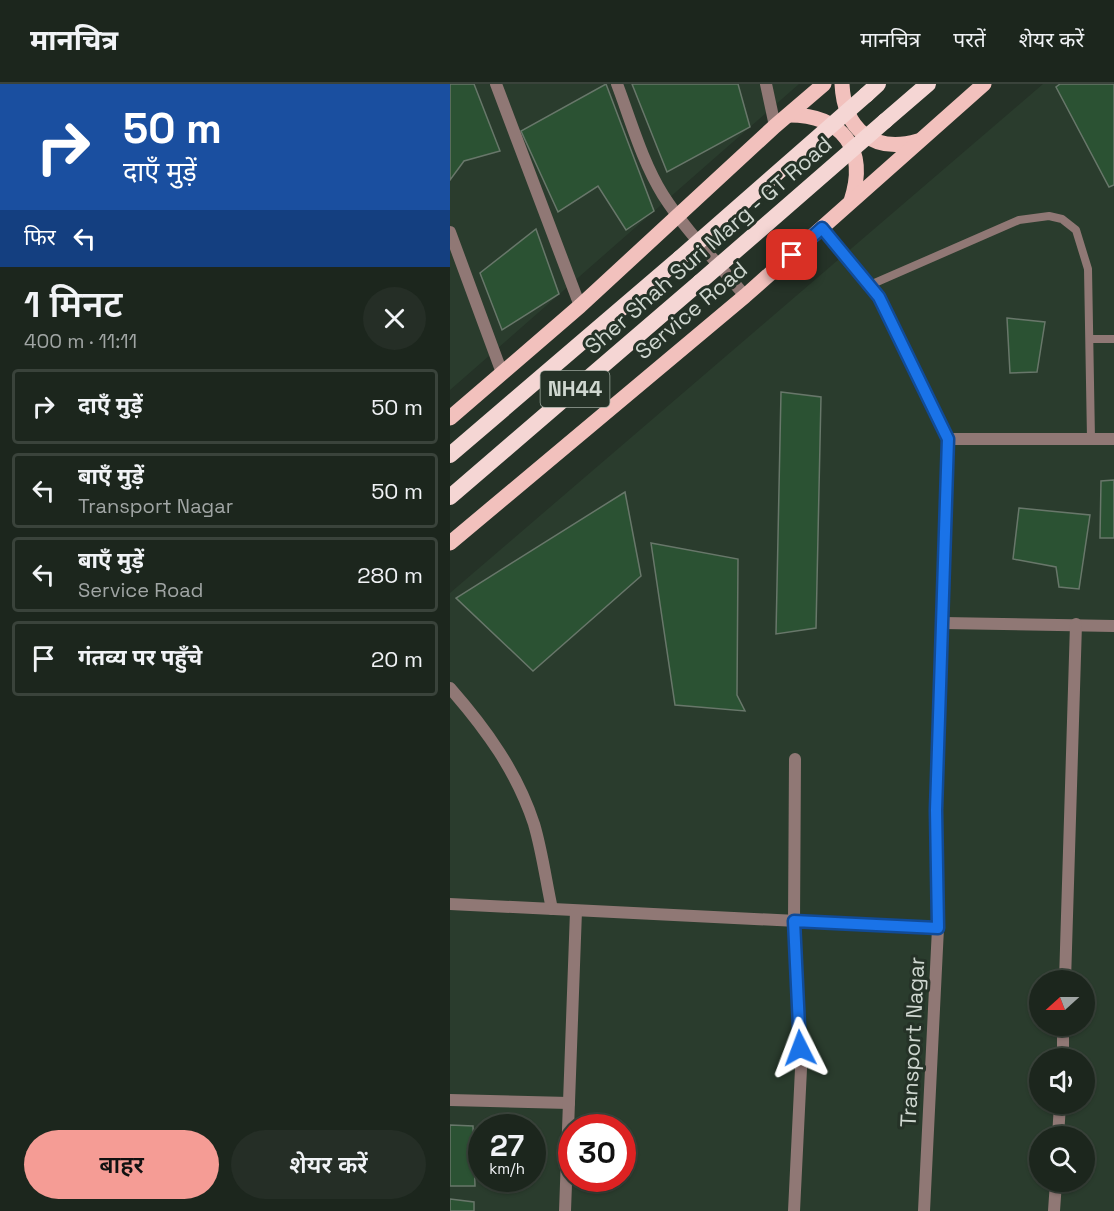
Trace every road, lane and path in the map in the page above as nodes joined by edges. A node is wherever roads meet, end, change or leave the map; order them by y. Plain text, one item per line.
1 (496, 84) edge
2 (617, 84) edge
3 (766, 84) edge
4 (824, 84) edge
5 (842, 84) edge
6 (928, 84) edge
7 (984, 84) edge
8 (872, 89) edge
9 (789, 115) junction
10 (775, 126) junction
11 (921, 140) junction
12 (851, 202) junction
13 (678, 217) junction
14 (822, 228) junction
15 (450, 232) edge
16 (870, 285) junction
17 (745, 296) junction
18 (580, 306) junction
19 (1090, 339) junction
20 (1114, 339) edge
21 (502, 373) junction
22 (450, 418) edge
23 (1114, 438) edge
24 (948, 439) junction
25 (1092, 439) junction
26 (450, 455) edge
27 (450, 497) edge
28 (450, 543) edge
29 (943, 623) junction
30 (1076, 624) junction
31 (1114, 626) edge
32 (450, 688) edge
33 (795, 759) dead end
34 (450, 904) edge
35 (552, 909) junction
36 (576, 911) junction
37 (794, 921) junction
38 (938, 928) junction
39 (1065, 970) edge
40 (450, 1100) edge
41 (569, 1103) junction
42 (1055, 1192) edge
43 (565, 1211) edge
44 (794, 1211) edge
45 (924, 1211) edge
46 (1054, 1211) edge

1 - 18 street
2 - 13 street
3 - 10 street
4 - 9 main road
5 - 11 main road
6 - 27 highway, Sher Shah Suri Marg - GT Road / NH44, bridge
7 - 11 main road, Service Road
8 - 26 highway, Sher Shah Suri Marg - GT Road / NH44, bridge
9 - 10 main road
9 - 12 main road
10 - 13 main road
11 - 12 main road, Service Road
12 - 14 main road, Service Road
13 - 17 street
13 - 18 main road
14 - 16 street, Transport Nagar
14 - 17 main road, Service Road
15 - 21 street
16 - 19 lane
16 - 24 street, Transport Nagar
17 - 28 main road, Service Road
18 - 21 main road
19 - 20 lane
19 - 25 lane
21 - 22 main road
23 - 25 street
24 - 25 street
24 - 29 street, Transport Nagar
29 - 30 street
29 - 38 street, Transport Nagar
30 - 31 street
30 - 39 street
32 - 35 street
33 - 37 street
34 - 35 street
35 - 36 street
36 - 37 street
36 - 41 street
37 - 38 street
37 - 44 street
38 - 45 street, Transport Nagar
40 - 41 street
41 - 43 street
42 - 46 street

